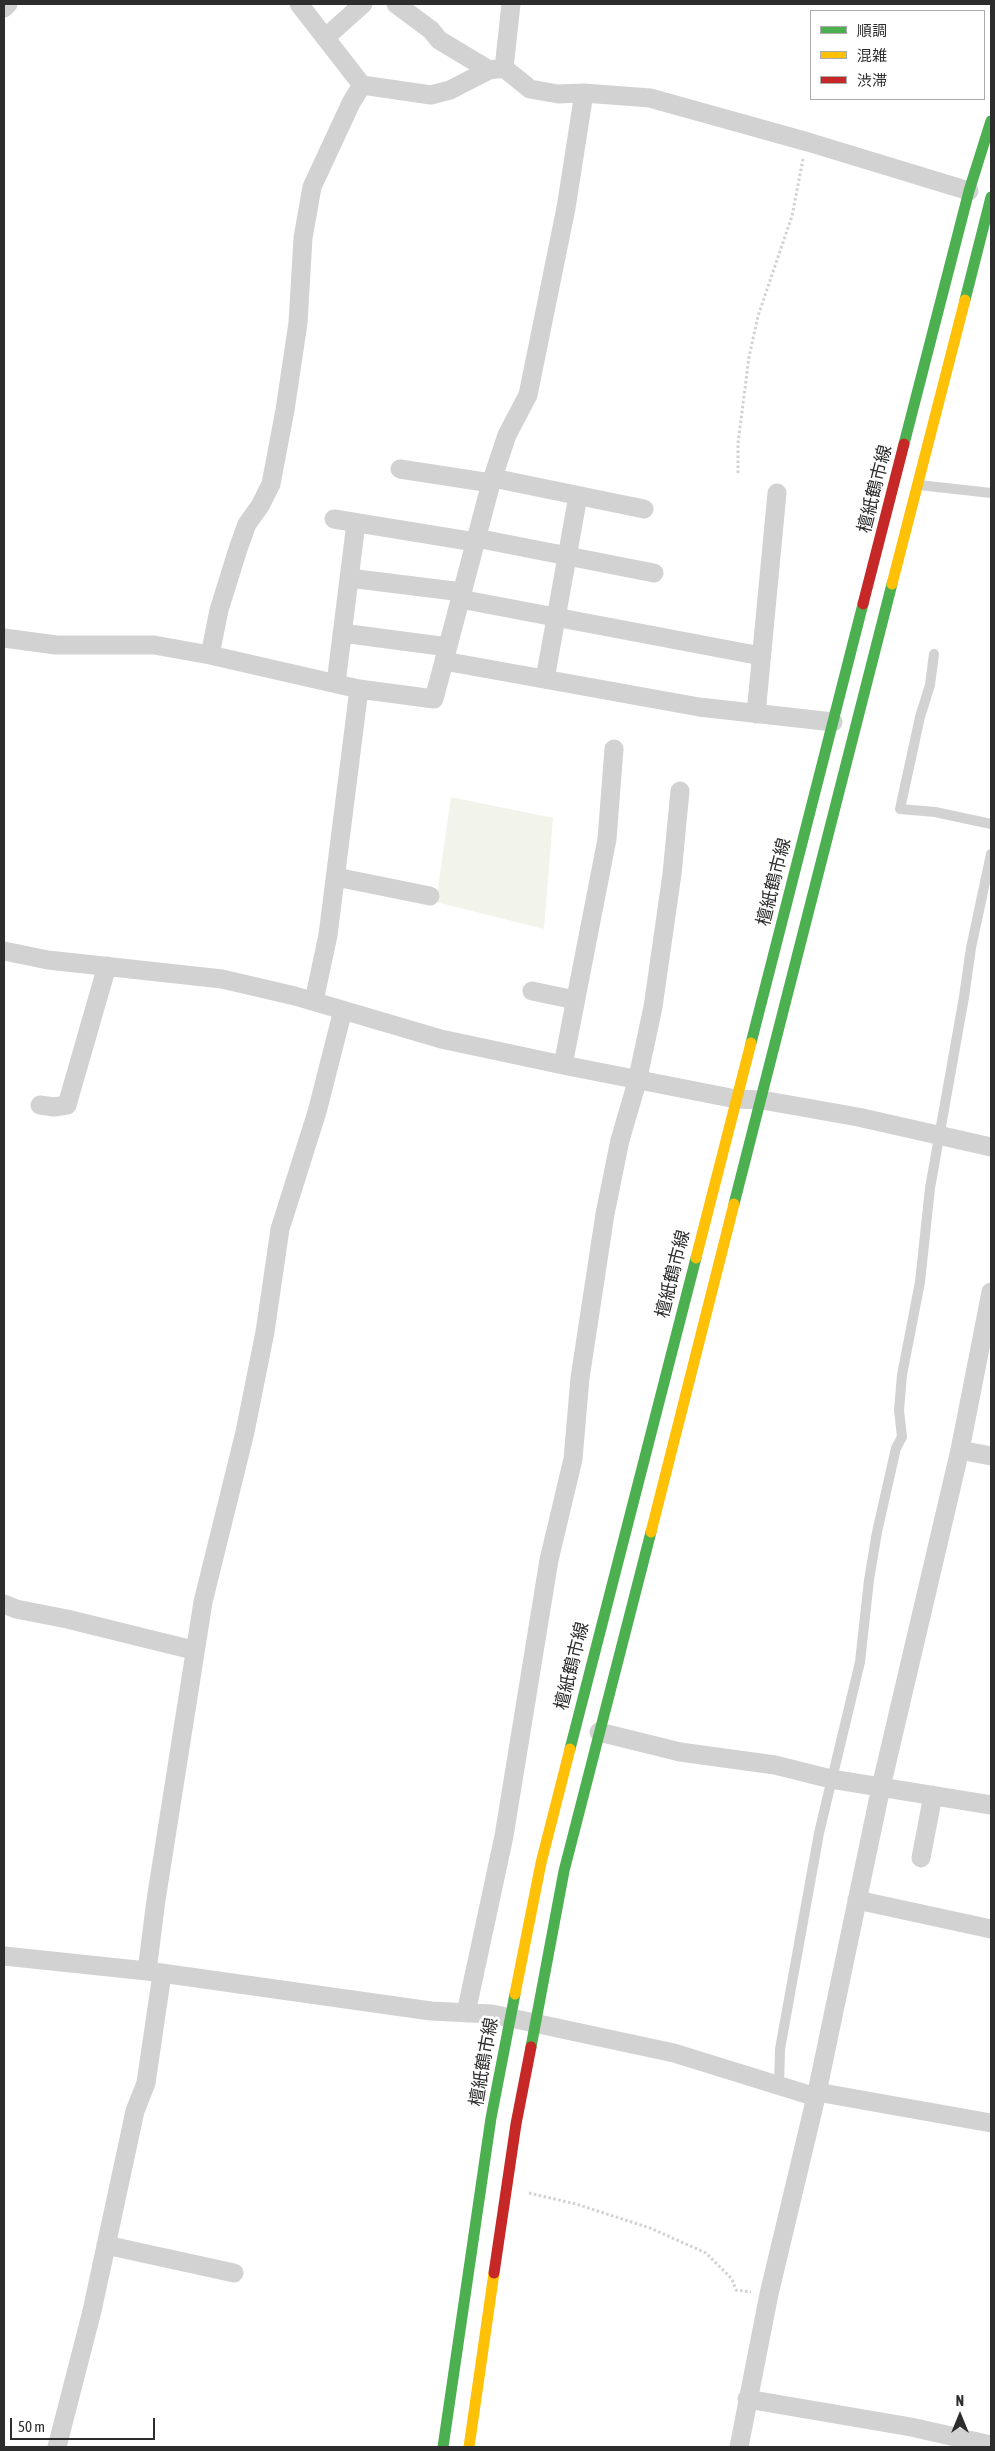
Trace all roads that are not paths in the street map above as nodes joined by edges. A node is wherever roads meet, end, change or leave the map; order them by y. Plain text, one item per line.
1 (8, 4) edge
2 (300, 4) edge
3 (363, 4) edge
4 (396, 4) edge
5 (511, 4) edge
6 (4, 8) edge
7 (325, 38) junction
8 (496, 69) junction
9 (362, 85) junction
10 (584, 93) junction
11 (991, 121) edge
12 (969, 191) junction
13 (991, 197) edge
14 (400, 469) dead end
15 (492, 480) junction
16 (918, 484) junction
17 (777, 493) dead end
18 (991, 493) edge
19 (578, 496) junction
20 (644, 509) dead end
21 (334, 519) dead end
22 (356, 522) junction
23 (476, 540) junction
24 (567, 557) junction
25 (654, 573) dead end
26 (349, 578) junction
27 (461, 596) junction
28 (557, 617) junction
29 (342, 633) junction
30 (4, 638) edge
31 (446, 654) junction
32 (934, 654) dead end
33 (210, 655) junction
34 (761, 656) junction
35 (546, 679) junction
36 (336, 683) junction
37 (359, 689) junction
38 (756, 714) junction
39 (833, 722) junction
40 (614, 749) dead end
41 (680, 791) dead end
42 (991, 824) edge
43 (991, 854) edge
44 (336, 876) junction
45 (430, 896) dead end
46 (4, 951) edge
47 (106, 966) junction
48 (532, 991) dead end
49 (576, 1000) junction
50 (314, 1001) junction
51 (343, 1010) junction
52 (563, 1066) junction
53 (637, 1082) junction
54 (736, 1099) junction
55 (762, 1100) junction
56 (40, 1105) dead end
57 (939, 1134) junction
58 (991, 1147) edge
59 (991, 1292) edge
60 (960, 1450) junction
61 (991, 1456) edge
62 (4, 1604) edge
63 (193, 1650) junction
64 (599, 1732) junction
65 (831, 1779) junction
66 (882, 1787) junction
67 (933, 1795) junction
68 (991, 1805) edge
69 (921, 1858) dead end
70 (857, 1900) junction
71 (991, 1929) edge
72 (4, 1956) edge
73 (155, 1973) junction
74 (466, 2013) junction
75 (509, 2018) junction
76 (534, 2023) junction
77 (779, 2086) junction
78 (817, 2095) junction
79 (991, 2123) edge
80 (106, 2245) junction
81 (234, 2273) dead end
82 (747, 2399) junction
83 (991, 2445) edge
84 (57, 2447) edge
85 (443, 2447) edge
86 (469, 2447) edge
87 (739, 2447) edge

1 - 6 street
2 - 7 street
3 - 7 street
4 - 8 street
5 - 8 street
7 - 9 street
8 - 9 street
8 - 10 street
9 - 33 street
10 - 12 street
10 - 15 street
11 - 12 main road, 檀紙鶴市線
12 - 39 main road, 檀紙鶴市線
13 - 16 main road
14 - 15 street
15 - 19 street
15 - 23 street
16 - 18 lane
16 - 55 main road
17 - 34 street
19 - 20 street
19 - 24 street
21 - 22 street
22 - 23 street
22 - 26 street
23 - 24 street
23 - 27 street
24 - 25 street
24 - 28 street
26 - 27 street
26 - 29 street
27 - 28 street
27 - 31 street
28 - 34 street
28 - 35 street
29 - 31 street
29 - 36 street
30 - 33 street
31 - 35 street
31 - 37 street
32 - 42 lane
33 - 36 street
34 - 38 street
35 - 38 street
36 - 37 street
37 - 44 street
38 - 39 street
39 - 54 main road, 檀紙鶴市線
40 - 49 street
41 - 53 street
43 - 57 lane
44 - 45 street
44 - 50 street
46 - 47 street
47 - 50 street
47 - 56 street
48 - 49 street
49 - 52 street
50 - 51 street
51 - 52 street
51 - 63 street
52 - 53 street
53 - 54 street
53 - 74 street
54 - 55 street
54 - 75 main road, 檀紙鶴市線
55 - 57 street
55 - 64 main road
57 - 58 street
57 - 65 lane
59 - 60 street
60 - 61 street
60 - 66 street
62 - 63 street
63 - 73 street
64 - 65 street
64 - 76 main road
65 - 66 street
65 - 77 lane
66 - 67 street
66 - 70 street
67 - 68 street
67 - 69 street
70 - 71 street
70 - 78 street
72 - 73 street
73 - 74 street
73 - 80 street
74 - 75 street
75 - 76 street
75 - 85 main road, 檀紙鶴市線
76 - 77 street
76 - 86 main road
77 - 78 street
78 - 79 street
78 - 82 street
80 - 81 street
80 - 84 street
82 - 83 street
82 - 87 street

